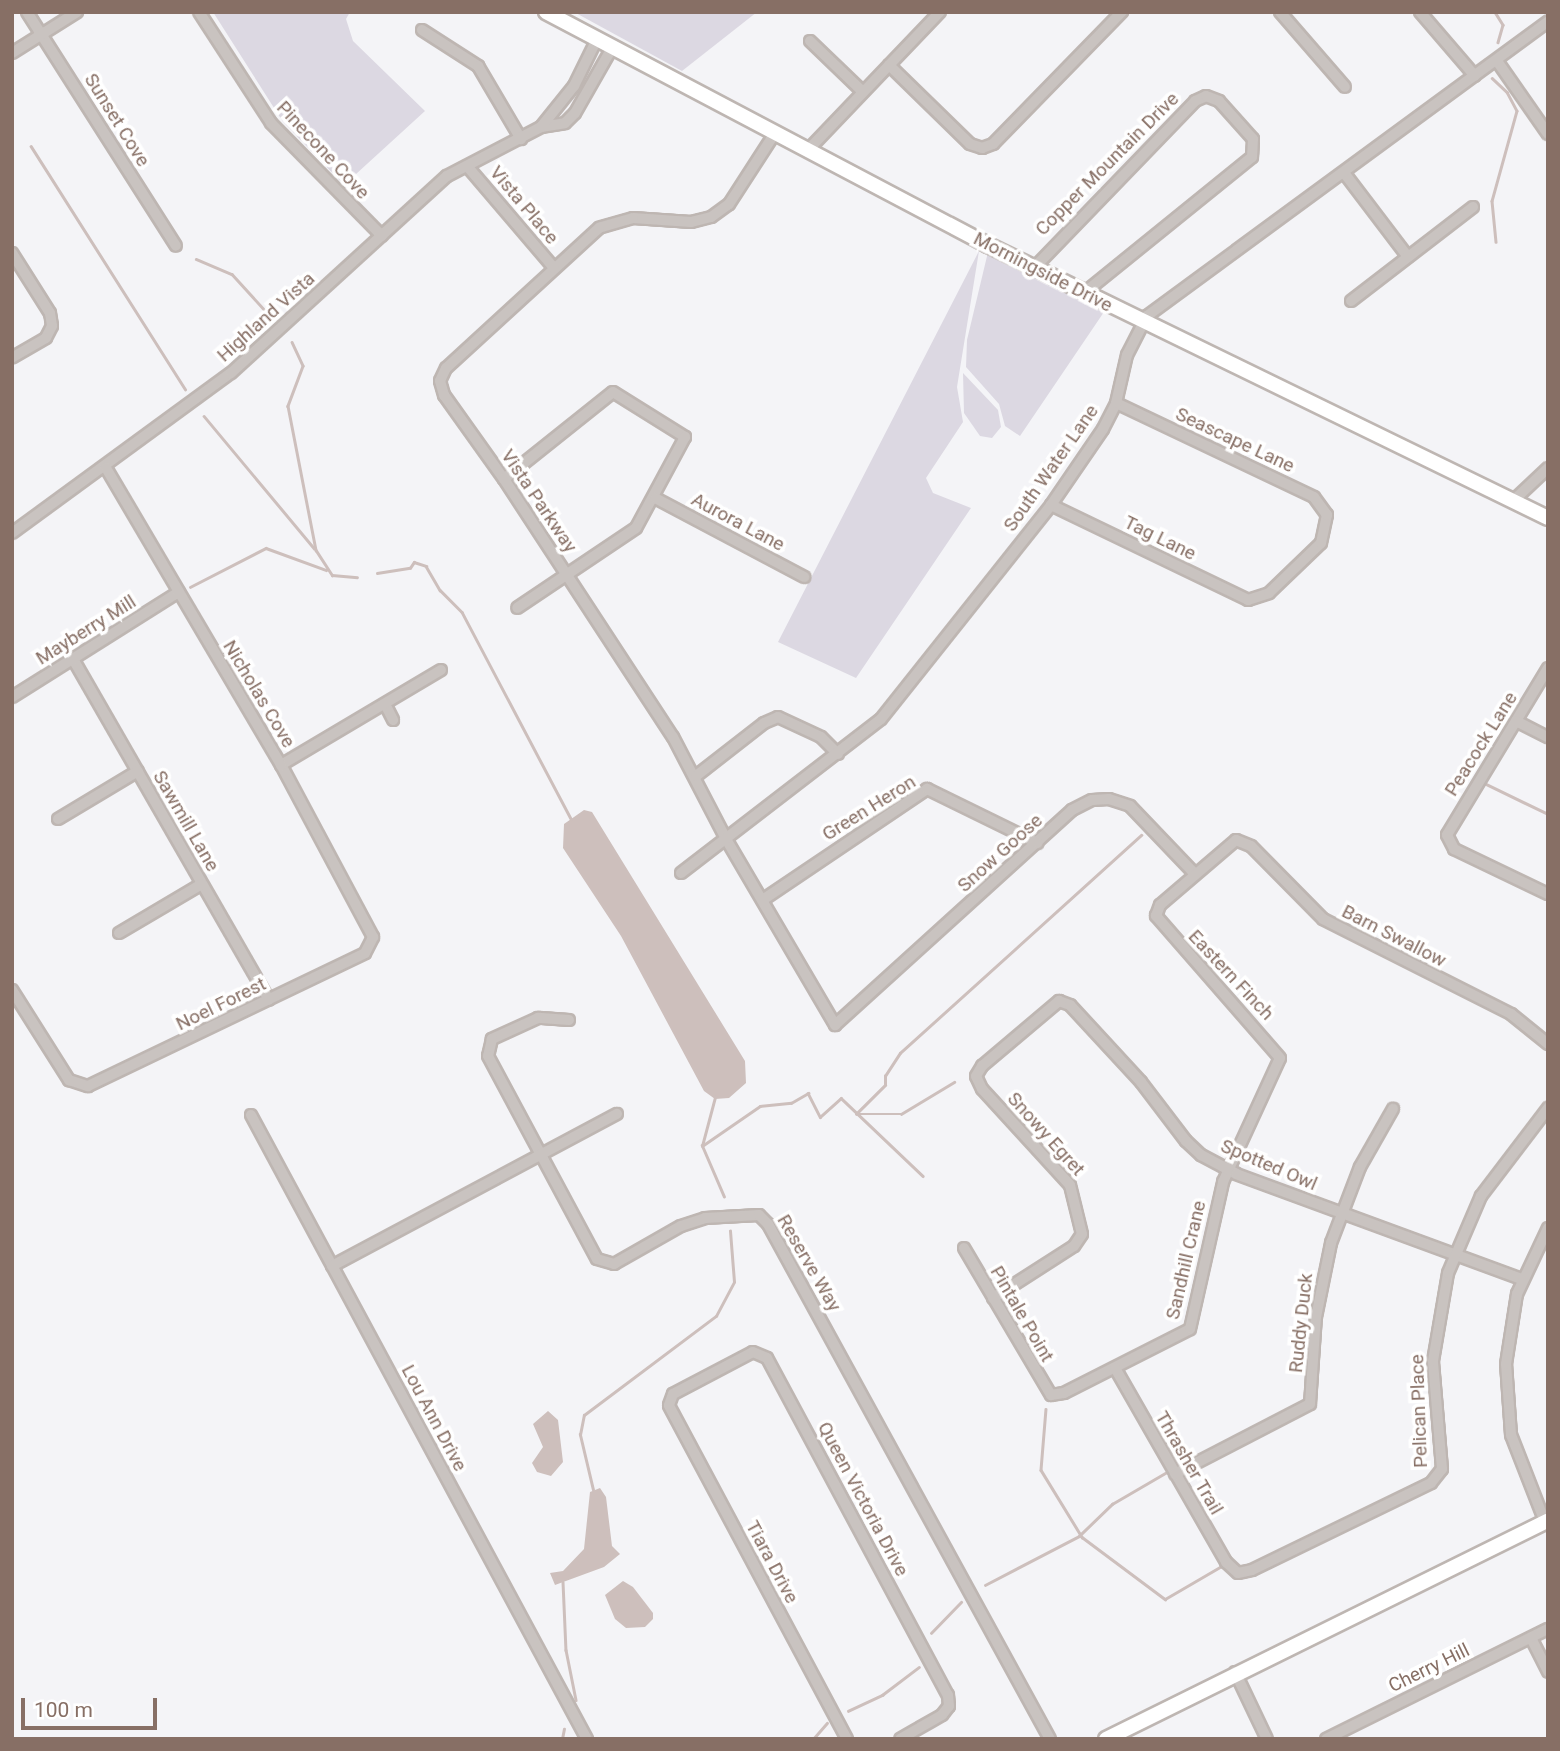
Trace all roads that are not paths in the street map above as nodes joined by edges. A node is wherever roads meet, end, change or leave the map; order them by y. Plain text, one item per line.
1 (27, 12) edge
2 (77, 12) edge
3 (199, 12) edge
4 (546, 12) edge
5 (940, 12) edge
6 (1122, 12) edge
7 (1280, 12) edge
8 (1420, 12) edge
9 (1548, 21) edge
10 (422, 30) dead end
11 (43, 36) junction
12 (596, 41) junction
13 (810, 41) dead end
14 (611, 50) junction
15 (12, 53) edge
16 (1497, 61) junction
17 (889, 65) junction
18 (1475, 76) junction
19 (1345, 87) dead end
20 (862, 92) junction
21 (541, 127) junction
22 (775, 132) junction
23 (1548, 134) edge
24 (522, 139) junction
25 (808, 150) junction
26 (467, 166) junction
27 (1345, 174) junction
28 (1474, 208) dead end
29 (382, 236) junction
30 (176, 246) dead end
31 (12, 253) edge
32 (1408, 257) junction
33 (554, 268) junction
34 (1034, 268) junction
35 (1084, 293) junction
36 (1351, 301) dead end
37 (1142, 322) junction
38 (12, 358) edge
39 (1116, 403) junction
40 (106, 468) junction
41 (1548, 468) edge
42 (504, 478) junction
43 (655, 498) junction
44 (1513, 500) junction
45 (1051, 505) junction
46 (1548, 518) edge
47 (12, 533) edge
48 (568, 576) junction
49 (804, 578) dead end
50 (179, 592) junction
51 (1255, 600) joint
52 (517, 608) dead end
53 (74, 659) junction
54 (1548, 668) edge
55 (441, 670) dead end
56 (12, 697) edge
57 (384, 704) junction
58 (393, 720) dead end
59 (1516, 721) junction
60 (1548, 737) edge
61 (838, 754) junction
62 (281, 765) junction
63 (138, 771) junction
64 (696, 776) junction
65 (58, 820) dead end
66 (726, 839) junction
67 (1037, 843) junction
68 (681, 873) dead end
69 (1195, 874) junction
70 (202, 884) junction
71 (1548, 894) edge
72 (764, 899) junction
73 (119, 933) dead end
74 (372, 942) joint
75 (12, 990) edge
76 (269, 1000) junction
77 (569, 1020) dead end
78 (835, 1025) joint
79 (1548, 1044) edge
80 (1280, 1058) joint
81 (976, 1076) joint
82 (1548, 1108) edge
83 (1393, 1109) dead end
84 (617, 1114) dead end
85 (251, 1115) dead end
86 (543, 1157) junction
87 (1228, 1170) junction
88 (1341, 1213) junction
89 (1548, 1228) edge
90 (964, 1248) dead end
91 (1454, 1254) junction
92 (332, 1266) junction
93 (1522, 1279) junction
94 (993, 1298) junction
95 (1115, 1367) junction
96 (1051, 1395) joint
97 (669, 1401) joint
98 (1175, 1474) junction
99 (1546, 1522) edge
100 (1238, 1573) joint
101 (1548, 1629) edge
102 (1531, 1638) junction
103 (1236, 1672) junction
104 (1548, 1672) edge
105 (587, 1739) edge
106 (847, 1739) edge
107 (900, 1739) edge
108 (1049, 1739) edge
109 (1106, 1739) edge
110 (1267, 1739) edge
111 (1326, 1739) edge

1 - 11 street, Sunset Cove
2 - 11 street
3 - 29 street, Pinecone Cove
4 - 12 street, Morningside Drive
5 - 17 street
6 - 17 street
7 - 19 street
8 - 18 street
9 - 16 street, South Water Lane
10 - 24 street
11 - 15 street
11 - 30 street, Sunset Cove
12 - 14 street, Morningside Drive
12 - 21 street, Highland Vista
13 - 20 street
14 - 21 street, Highland Vista
14 - 22 street, Morningside Drive
16 - 18 street, South Water Lane
16 - 23 street
17 - 20 street
18 - 27 street, South Water Lane
20 - 25 street
21 - 24 street, Highland Vista
22 - 25 street, Morningside Drive
22 - 33 street, Vista Parkway
24 - 26 street, Highland Vista
25 - 34 street, Morningside Drive
26 - 29 street, Highland Vista
26 - 33 street, Vista Place
27 - 32 street
27 - 37 street, South Water Lane
28 - 32 street
29 - 40 street, Highland Vista
31 - 38 street
32 - 36 street
33 - 42 street, Vista Parkway
34 - 35 street, Morningside Drive
34 - 35 street, Copper Mountain Drive
35 - 37 street, Morningside Drive
37 - 39 street, South Water Lane
37 - 44 street, Morningside Drive
39 - 45 street, South Water Lane
39 - 51 street, Seascape Lane
40 - 47 street, Highland Vista
40 - 50 street, Nicholas Cove
41 - 44 street
42 - 43 street
42 - 48 street, Vista Parkway
43 - 48 street
43 - 49 street, Aurora Lane
44 - 46 street, Morningside Drive
45 - 51 street, Tag Lane
45 - 61 street, South Water Lane
48 - 52 street
48 - 64 street, Vista Parkway
50 - 53 street, Mayberry Mill
50 - 62 street, Nicholas Cove
53 - 56 street, Mayberry Mill
53 - 63 street, Sawmill Lane
54 - 59 street, Peacock Lane
55 - 57 street
57 - 58 street
57 - 62 street
59 - 60 street
59 - 71 street, Peacock Lane
61 - 64 street
61 - 66 street, South Water Lane
62 - 74 street, Nicholas Cove
63 - 65 street
63 - 70 street, Sawmill Lane
64 - 66 street, Vista Parkway
66 - 68 street, South Water Lane
66 - 72 street, Vista Parkway
67 - 69 street, Snow Goose
67 - 72 street, Green Heron
67 - 78 street, Snow Goose
69 - 79 street, Barn Swallow
69 - 80 street, Eastern Finch
70 - 73 street
70 - 76 street, Sawmill Lane
72 - 78 street, Vista Parkway
74 - 76 street, Noel Forest
75 - 76 street, Noel Forest
77 - 86 street, Reserve Way
80 - 87 street, Sandhill Crane
81 - 87 street, Spotted Owl
81 - 94 street, Snowy Egret
82 - 91 street, Pelican Place
83 - 88 street, Ruddy Duck
84 - 86 street
85 - 92 street, Lou Ann Drive
86 - 92 street
86 - 108 street, Reserve Way
87 - 88 street, Spotted Owl
87 - 95 street, Sandhill Crane
88 - 91 street, Spotted Owl
88 - 98 street, Ruddy Duck
89 - 93 street
90 - 94 street, Pintale Point
91 - 93 street, Spotted Owl
91 - 100 street, Pelican Place
92 - 105 street, Lou Ann Drive
93 - 99 street
94 - 96 street, Pintale Point
95 - 96 street, Sandhill Crane
95 - 98 street, Thrasher Trail
97 - 106 street, Tiara Drive
97 - 107 street, Queen Victoria Drive
98 - 100 street, Thrasher Trail
99 - 103 street
101 - 102 street, Cherry Hill
102 - 104 street
102 - 111 street, Cherry Hill
103 - 109 street
103 - 110 street

